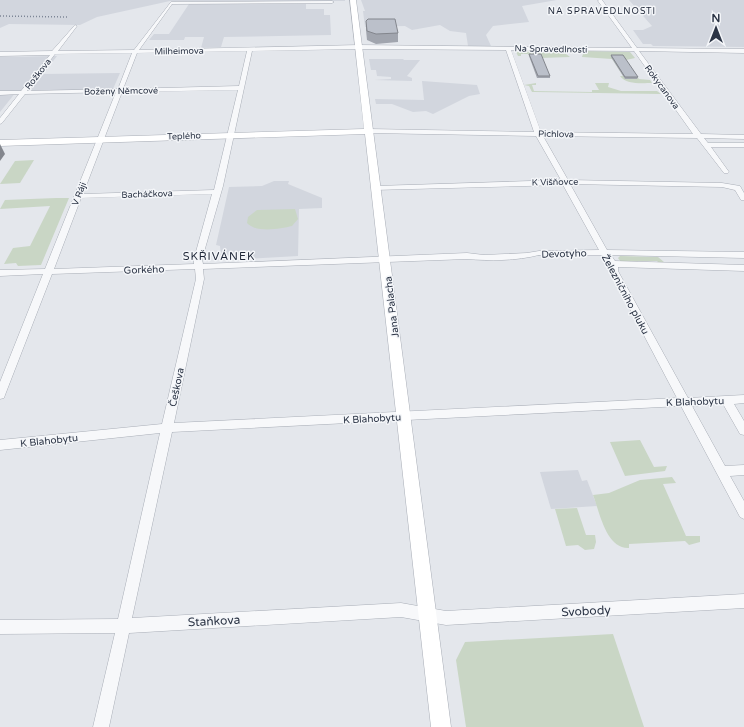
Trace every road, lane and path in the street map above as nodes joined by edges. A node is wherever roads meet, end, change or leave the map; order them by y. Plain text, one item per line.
1 (353, 0) edge
2 (600, 1) edge
3 (332, 2) dead end
4 (75, 26) dead end
5 (359, 47) junction
6 (508, 48) junction
7 (250, 49) junction
8 (635, 50) junction
9 (744, 51) edge
10 (135, 52) junction
11 (0, 54) edge
12 (54, 54) junction
13 (241, 88) junction
14 (120, 91) junction
15 (0, 93) edge
16 (23, 93) junction
17 (0, 122) edge
18 (369, 131) junction
19 (539, 134) junction
20 (231, 135) junction
21 (699, 136) junction
22 (744, 137) edge
23 (100, 139) junction
24 (0, 142) edge
25 (706, 145) junction
26 (744, 145) edge
27 (726, 172) dead end
28 (566, 182) junction
29 (376, 188) junction
30 (217, 192) junction
31 (743, 195) edge
32 (78, 196) junction
33 (604, 250) junction
34 (744, 255) edge
35 (385, 260) junction
36 (613, 264) junction
37 (200, 267) junction
38 (744, 268) edge
39 (48, 272) junction
40 (0, 273) edge
41 (0, 395) edge
42 (744, 399) edge
43 (726, 400) junction
44 (684, 402) junction
45 (404, 416) junction
46 (167, 428) junction
47 (744, 431) edge
48 (0, 445) edge
49 (744, 470) edge
50 (721, 471) junction
51 (744, 513) edge
52 (744, 601) edge
53 (428, 615) junction
54 (124, 626) junction
55 (0, 627) edge
56 (101, 727) edge
57 (441, 727) edge

1 - 5 main road, Jana Palacha
2 - 8 street, Rokycanova
3 - 10 street, V Ráji
4 - 12 street, Rožkova
5 - 6 street, Na Spravedlnosti
5 - 7 street, Milheimova
5 - 18 main road, Jana Palacha
6 - 8 street, Na Spravedlnosti
6 - 19 street, Železničního pluku
7 - 10 street, Milheimova
7 - 13 street, Češkova
8 - 9 street, Na Spravedlnosti
8 - 21 street, Rokycanova
10 - 12 street, Milheimova
10 - 14 street, V Ráji
11 - 12 street, Milheimova
12 - 16 street, Rožkova
13 - 14 street, Boženy Němcové
13 - 20 street, Češkova
14 - 16 street, Boženy Němcové
14 - 23 street, V Ráji
15 - 16 street, Boženy Němcové
16 - 17 street, Rožkova
18 - 19 street, Pichlova
18 - 20 main road, Teplého
18 - 29 main road, Jana Palacha
19 - 21 street, Pichlova
19 - 28 street, Železničního pluku
20 - 23 main road, Teplého
20 - 30 street, Češkova
21 - 22 street, Pichlova
21 - 25 street, Rokycanova
23 - 24 main road, Teplého
23 - 32 street, V Ráji
25 - 26 street
25 - 27 street, Rokycanova
28 - 29 street, K Višňovce
28 - 31 street, K Višňovce
28 - 33 street, Železničního pluku
29 - 35 main road, Jana Palacha
30 - 32 street, Bacháčkova
30 - 37 street, Češkova
32 - 39 street, V Ráji
33 - 34 street, Devotyho
33 - 35 street, Devotyho
33 - 36 street, Železničního pluku
35 - 37 street, Gorkého
35 - 45 main road, Jana Palacha
36 - 38 street
36 - 44 street, Železničního pluku
37 - 39 street, Gorkého
37 - 46 street, Češkova
39 - 40 street, Gorkého
39 - 41 street, V Ráji
42 - 43 street, K Blahobytu
43 - 44 street, K Blahobytu
43 - 47 street
44 - 45 street, K Blahobytu
44 - 50 street, Železničního pluku
45 - 46 street, K Blahobytu
45 - 53 main road, Jana Palacha
46 - 48 street, K Blahobytu
46 - 54 street, Češkova
49 - 50 street
50 - 51 street, Železničního pluku
52 - 53 street, Svobody
53 - 54 street, Staňkova
53 - 57 main road, Jana Palacha
54 - 55 street, Staňkova
54 - 56 street, Češkova

